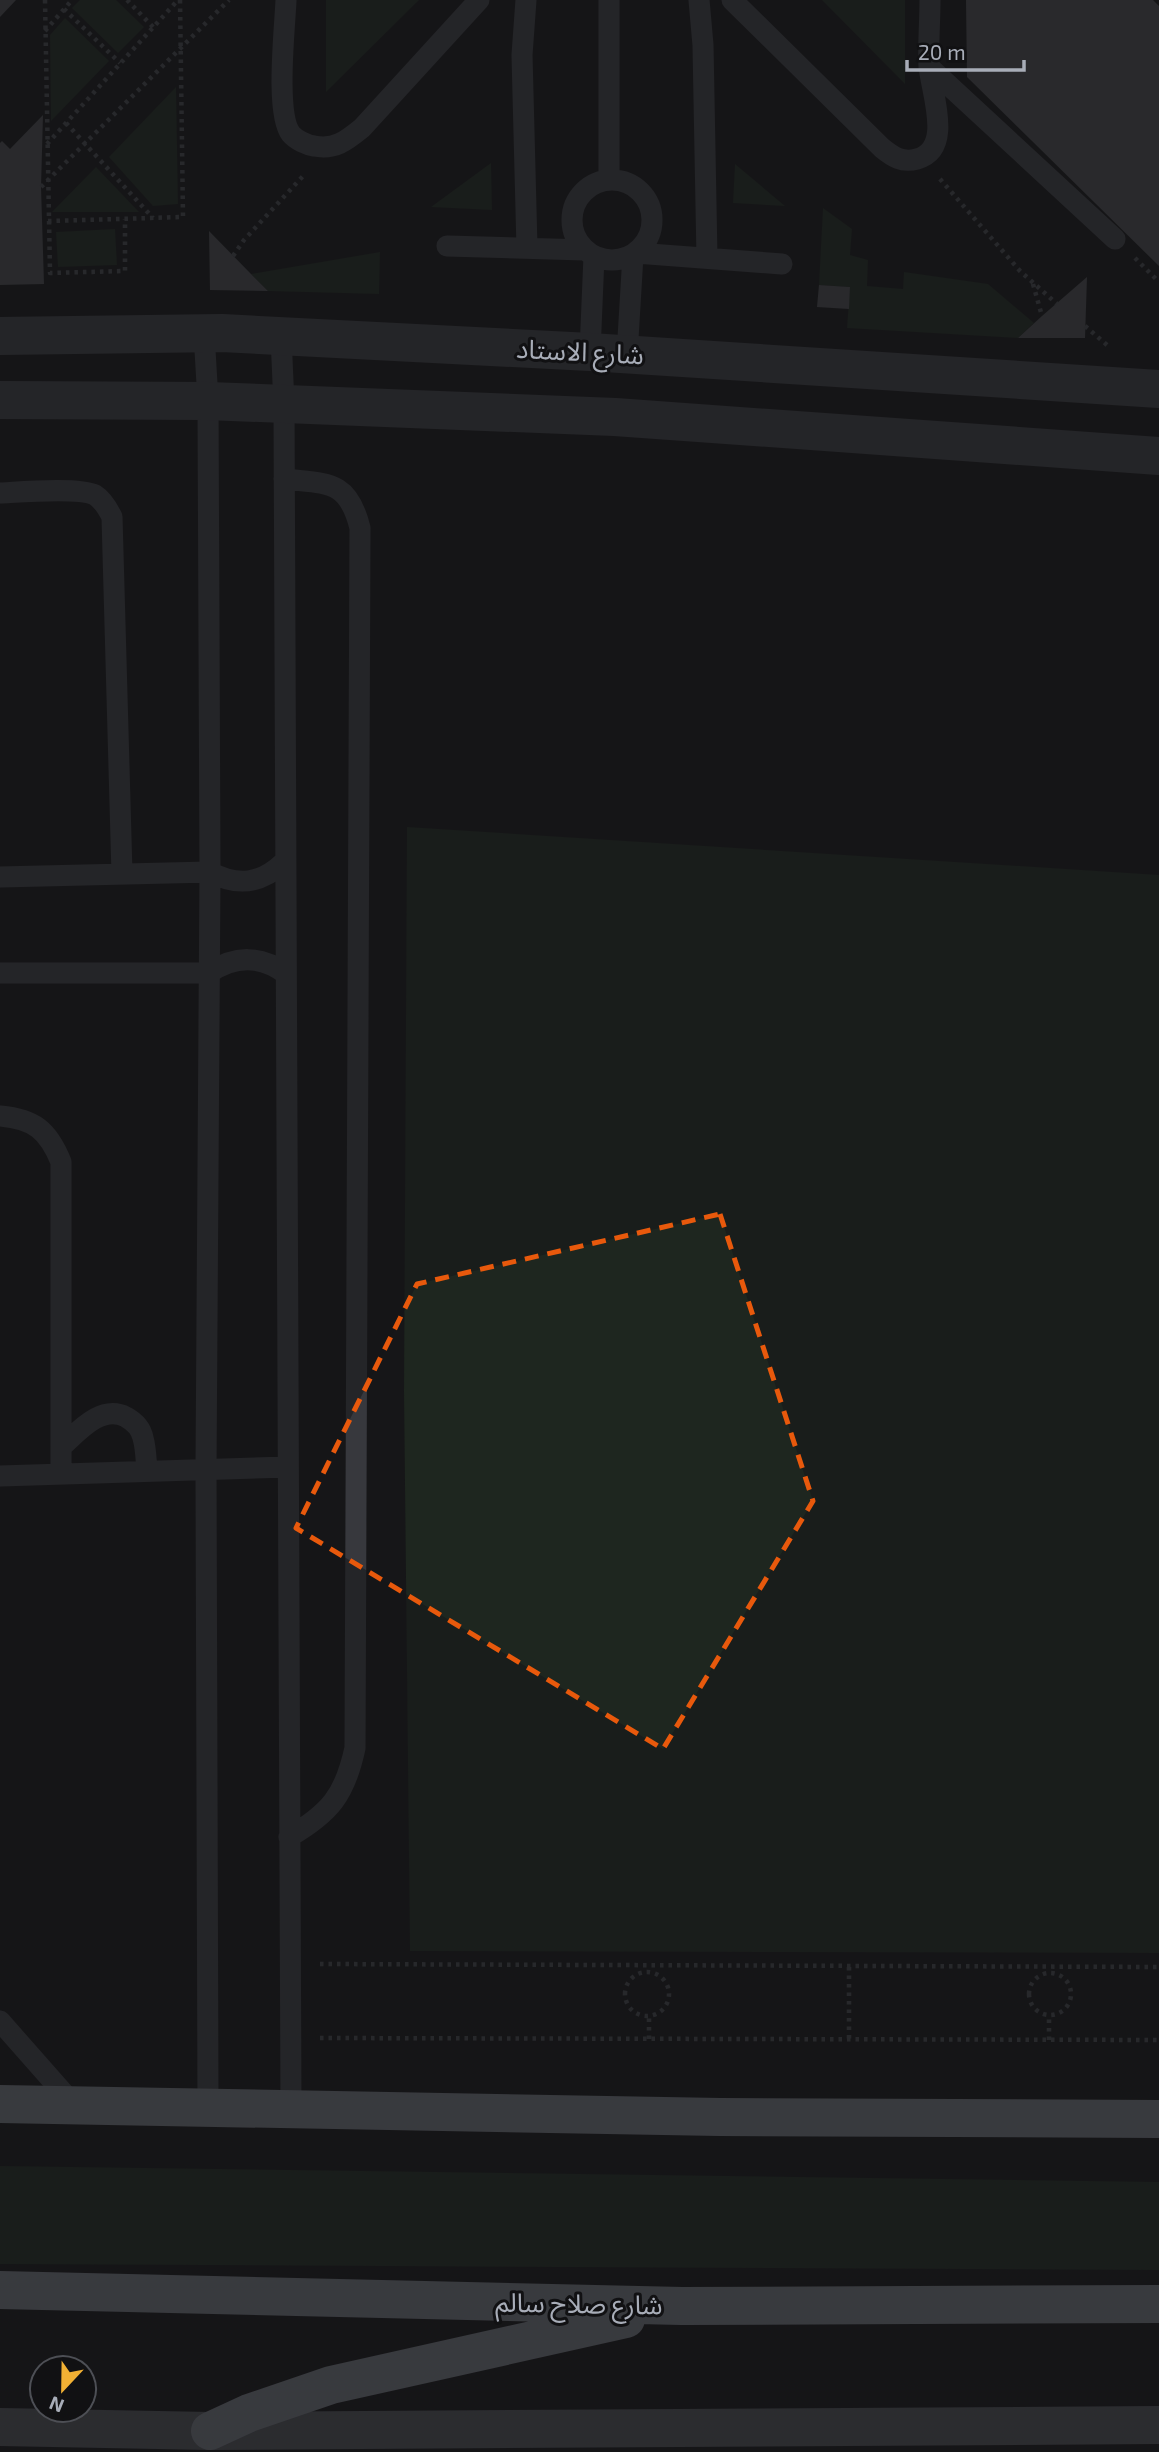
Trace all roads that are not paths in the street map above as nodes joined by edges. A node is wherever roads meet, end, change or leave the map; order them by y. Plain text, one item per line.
1 (286, 0) edge
2 (526, 0) edge
3 (609, 0) edge
4 (699, 0) edge
5 (732, 0) edge
6 (930, 0) edge
7 (479, 1) edge
8 (929, 67) junction
9 (609, 180) junction
10 (1115, 239) dead end
11 (447, 246) dead end
12 (527, 248) junction
13 (590, 253) junction
14 (634, 254) junction
15 (707, 258) junction
16 (782, 264) dead end
17 (204, 333) junction
18 (281, 336) junction
19 (0, 337) edge
20 (608, 354) junction
21 (1159, 389) edge
22 (0, 400) edge
23 (208, 401) junction
24 (284, 405) junction
25 (1159, 456) edge
26 (284, 479) junction
27 (0, 493) edge
28 (284, 862) junction
29 (210, 872) junction
30 (122, 874) junction
31 (0, 877) edge
32 (0, 973) edge
33 (209, 973) junction
34 (286, 974) junction
35 (0, 1116) edge
36 (61, 1447) junction
37 (288, 1467) junction
38 (206, 1469) junction
39 (147, 1471) junction
40 (61, 1474) junction
41 (0, 1476) edge
42 (289, 1837) junction
43 (0, 2021) edge
44 (0, 2104) edge
45 (74, 2105) junction
46 (208, 2108) junction
47 (291, 2108) junction
48 (1159, 2119) edge
49 (0, 2290) edge
50 (1159, 2304) edge
51 (682, 2306) junction
52 (1159, 2425) edge
53 (0, 2427) edge
54 (210, 2431) junction

1 - 7 lane
2 - 12 lane
3 - 9 lane
4 - 15 lane
5 - 8 lane
6 - 8 lane
8 - 10 lane
9 - 13 lane
9 - 14 lane
11 - 12 lane
12 - 13 lane
13 - 14 lane
13 - 20 lane
14 - 15 lane
14 - 20 lane
15 - 16 lane
17 - 18 street, شارع الاستاد
17 - 19 street, شارع الاستاد
17 - 23 lane
18 - 20 street, شارع الاستاد
18 - 24 lane
20 - 21 street, شارع الاستاد
22 - 23 street
23 - 24 street
23 - 29 lane
24 - 25 street
24 - 26 lane
26 - 28 lane
26 - 42 lane
27 - 30 lane
28 - 29 lane
28 - 34 lane
29 - 30 lane
29 - 33 lane
30 - 31 lane
32 - 33 lane
33 - 34 lane
33 - 38 lane
34 - 37 lane
35 - 36 lane
36 - 39 lane
36 - 40 lane
37 - 38 lane
37 - 42 lane
38 - 39 lane
38 - 46 lane
39 - 40 lane
40 - 41 lane
42 - 47 lane
43 - 45 lane
44 - 45 highway
45 - 46 highway
46 - 47 highway
47 - 48 highway
49 - 51 highway, شارع صلاح سالم
50 - 51 highway, شارع صلاح سالم
51 - 54 highway
52 - 54 main road
53 - 54 main road

